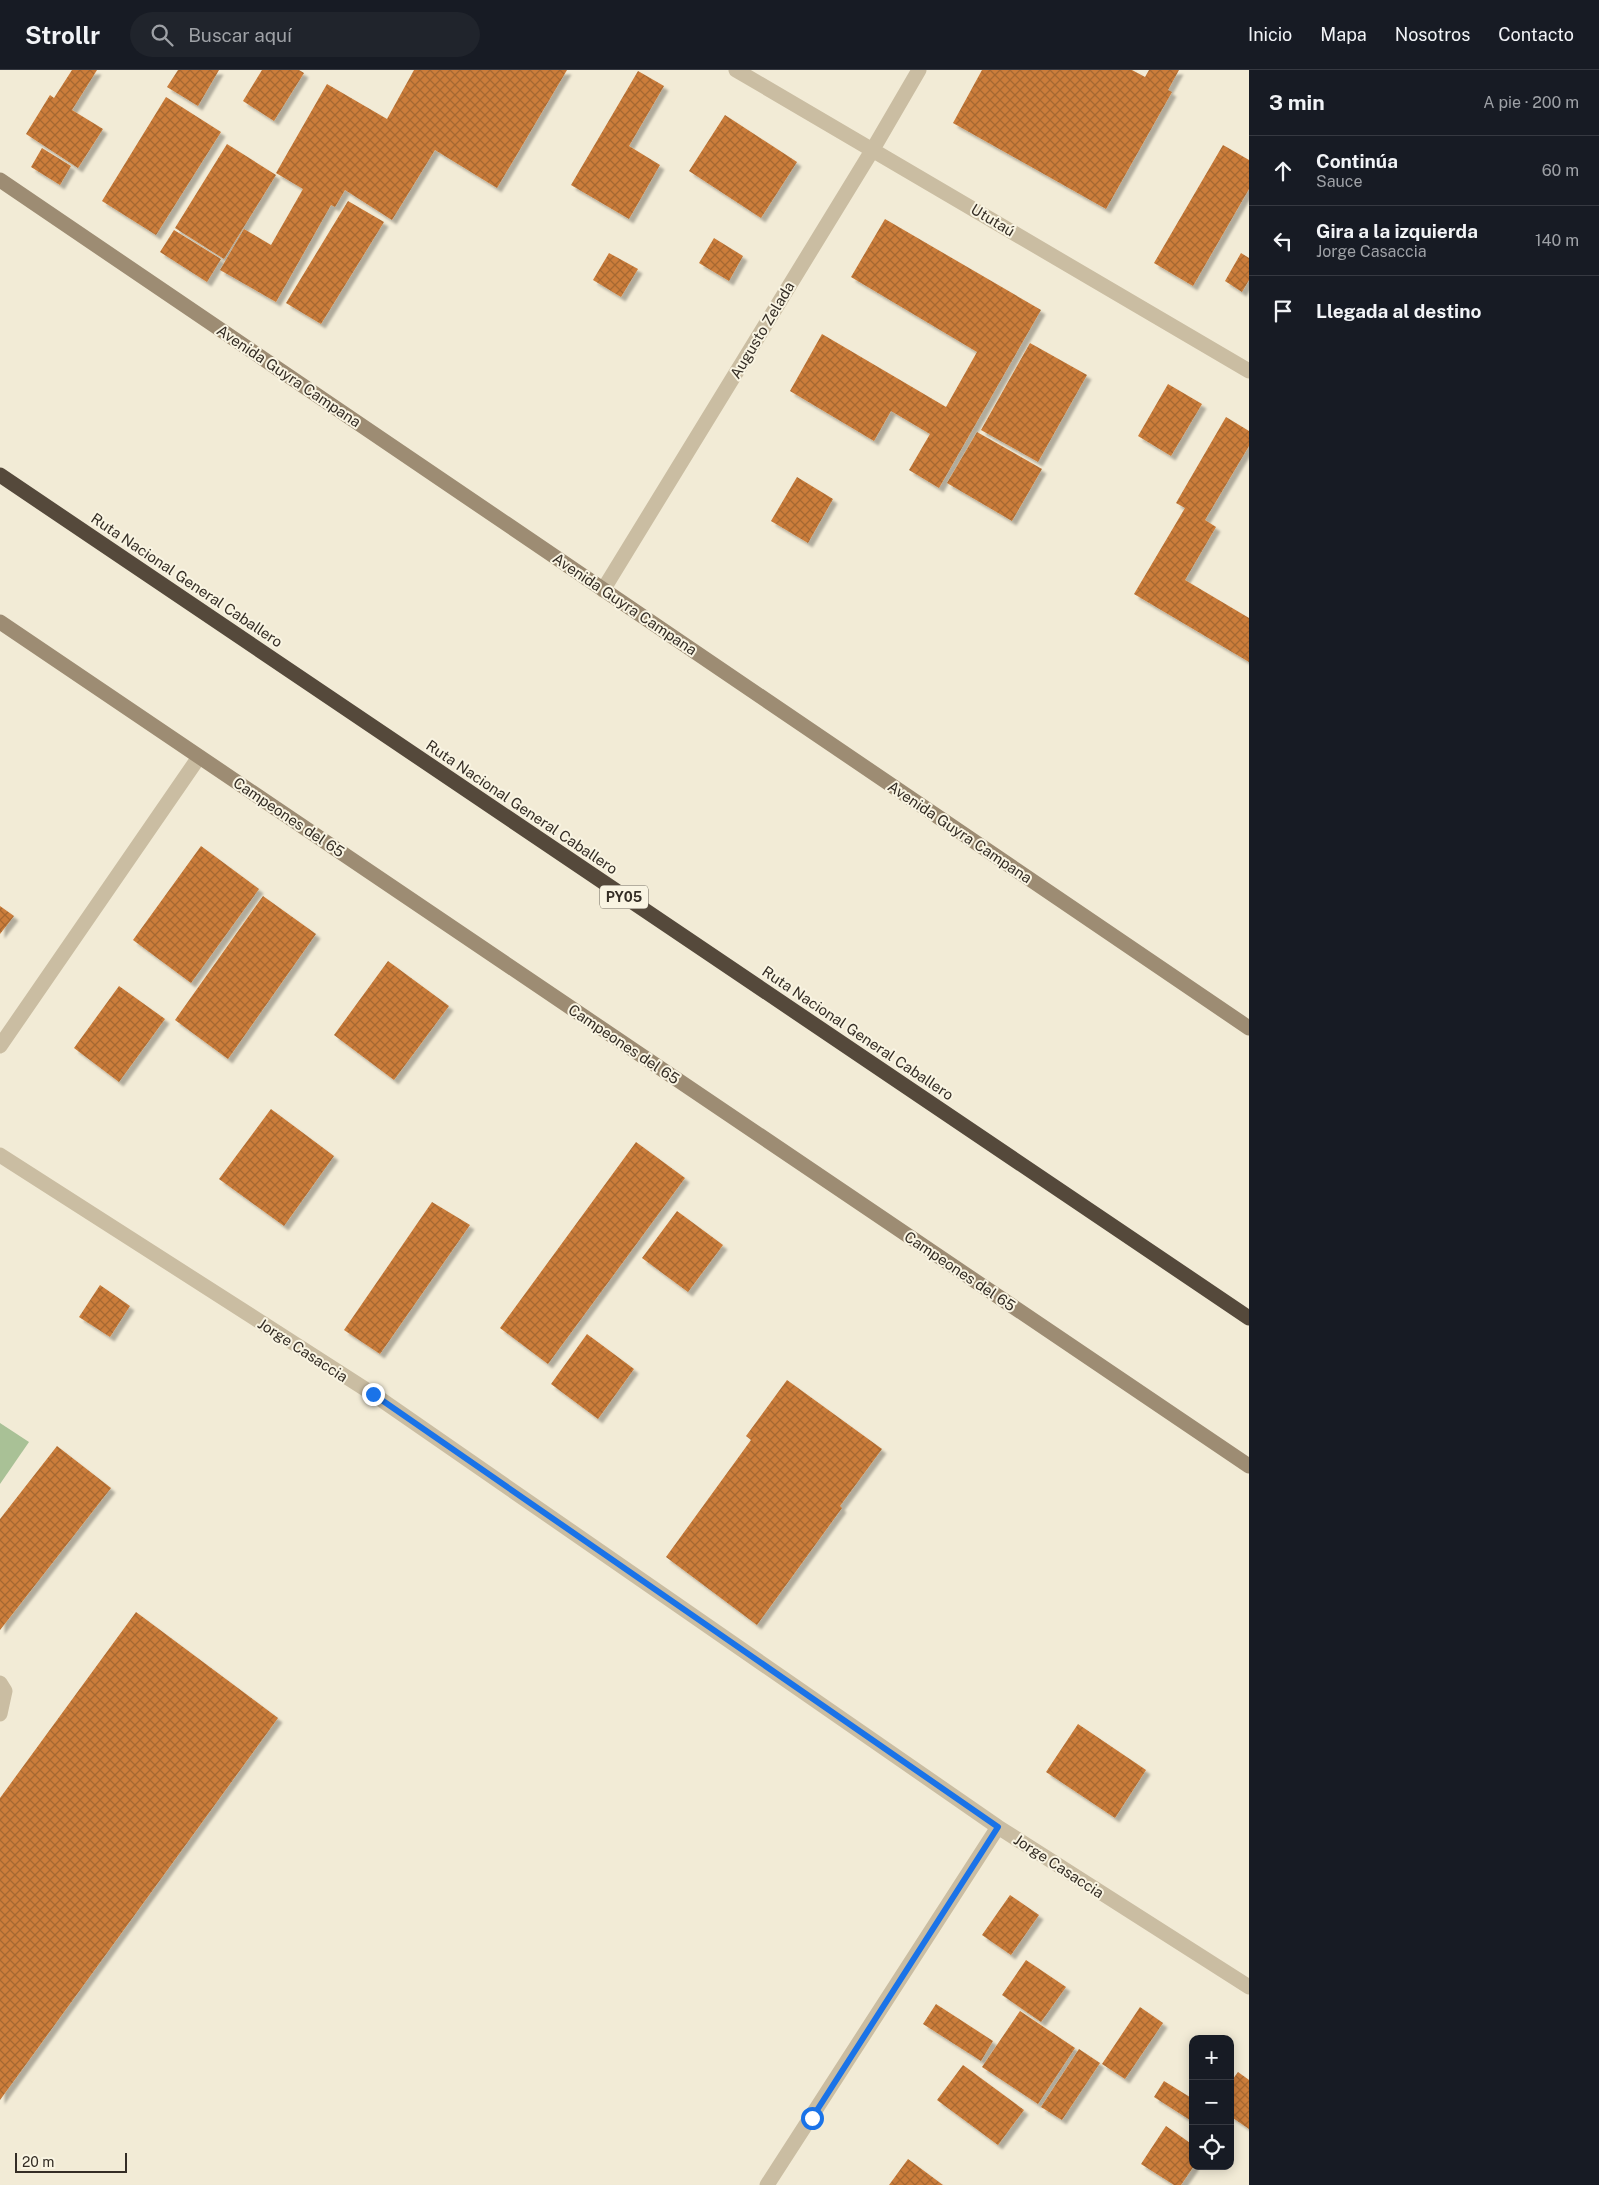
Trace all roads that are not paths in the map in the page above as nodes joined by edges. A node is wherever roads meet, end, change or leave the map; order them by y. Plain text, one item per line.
1 (736, 70) edge
2 (919, 70) edge
3 (873, 149) junction
4 (0, 180) edge
5 (1249, 371) edge
6 (0, 475) edge
7 (604, 590) junction
8 (0, 622) edge
9 (199, 757) junction
10 (1249, 1028) edge
11 (0, 1046) edge
12 (0, 1155) edge
13 (1249, 1318) edge
14 (1249, 1466) edge
15 (0, 1683) edge
16 (0, 1714) edge
17 (998, 1827) junction
18 (1249, 1988) edge
19 (767, 2185) edge

1 - 3 street, Ututaú
2 - 3 street, Augusto Zelada
3 - 5 street, Ututaú
3 - 7 street, Augusto Zelada
4 - 7 street, Avenida Guyra Campana
6 - 13 highway, Ruta Nacional General Caballero / PY05
7 - 10 street, Avenida Guyra Campana
8 - 9 street, Campeones del 65
9 - 11 street
9 - 14 street, Campeones del 65
12 - 17 street, Jorge Casaccia
15 - 16 street
17 - 18 street, Jorge Casaccia
17 - 19 street

